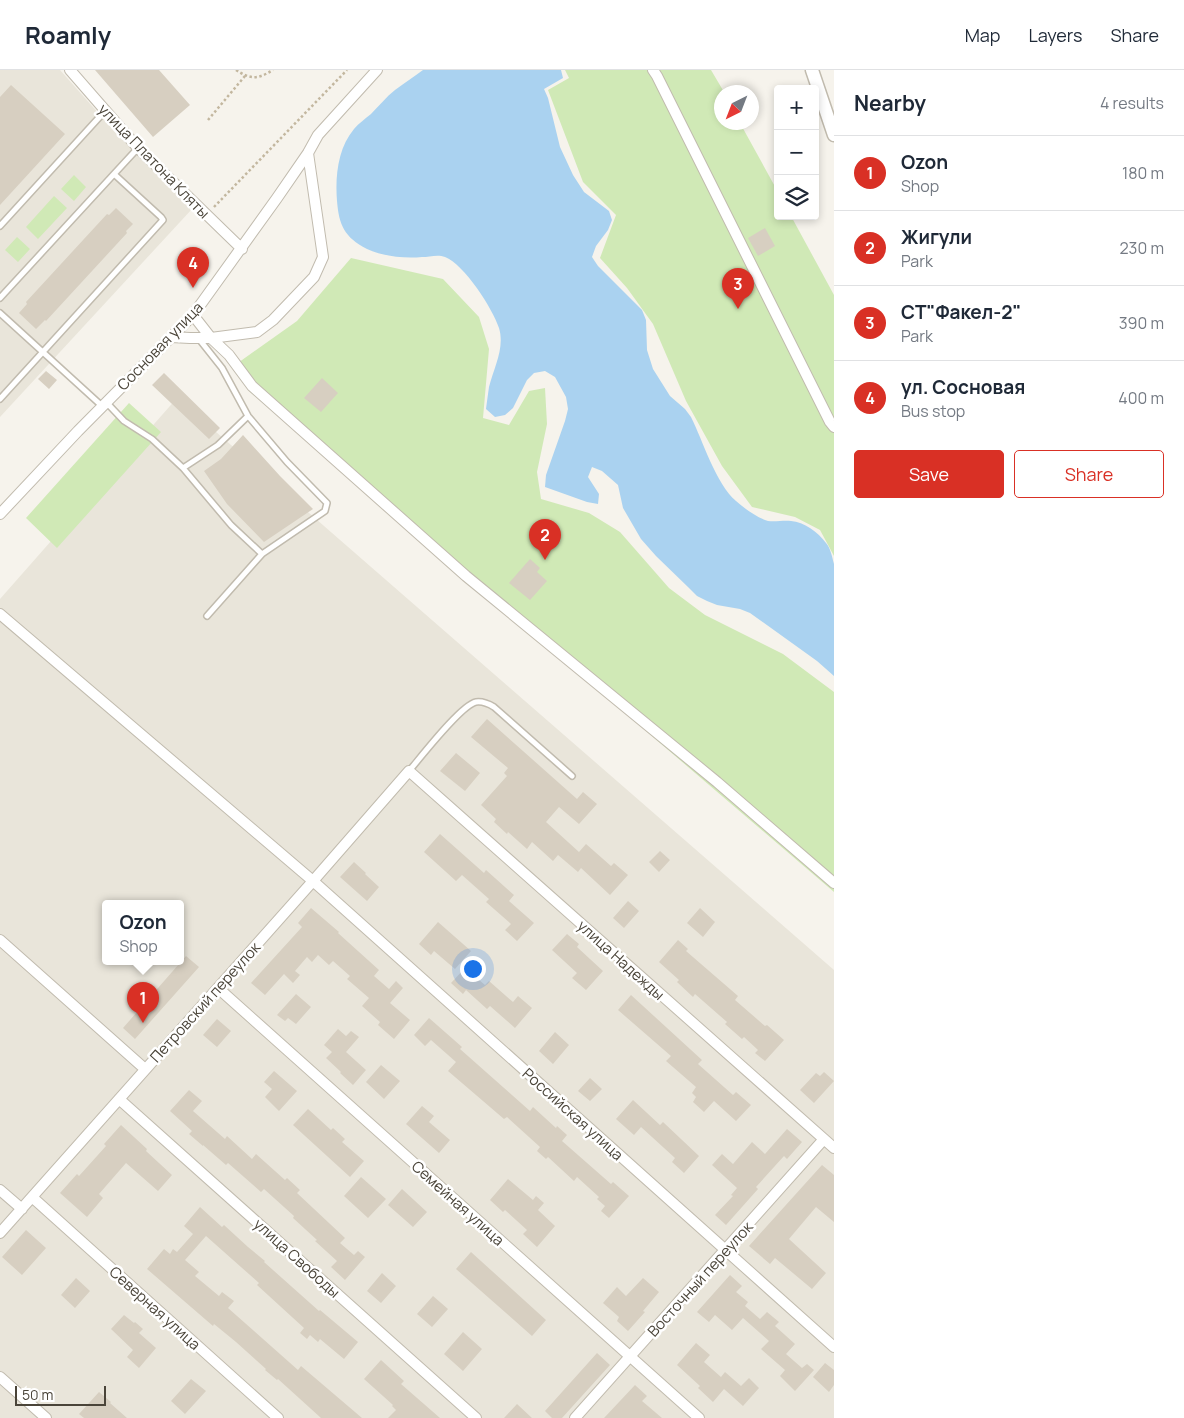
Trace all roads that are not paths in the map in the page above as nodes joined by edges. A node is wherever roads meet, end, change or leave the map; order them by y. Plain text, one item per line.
1 (70, 70) edge
2 (377, 70) edge
3 (653, 70) edge
4 (812, 70) edge
5 (105, 111) junction
6 (834, 135) edge
7 (138, 148) junction
8 (308, 152) junction
9 (114, 174) junction
10 (0, 226) edge
11 (242, 249) junction
12 (0, 298) edge
13 (0, 313) edge
14 (194, 315) junction
15 (171, 336) junction
16 (198, 338) junction
17 (211, 338) junction
18 (43, 352) junction
19 (0, 399) edge
20 (104, 404) junction
21 (248, 416) junction
22 (834, 427) edge
23 (183, 468) junction
24 (0, 514) edge
25 (262, 554) junction
26 (0, 614) edge
27 (207, 616) dead end
28 (409, 771) junction
29 (572, 776) dead end
30 (313, 882) junction
31 (834, 883) edge
32 (0, 940) edge
33 (218, 988) junction
34 (145, 1069) junction
35 (119, 1099) junction
36 (824, 1139) junction
37 (834, 1148) edge
38 (0, 1190) edge
39 (32, 1197) junction
40 (22, 1209) junction
41 (0, 1233) edge
42 (725, 1250) junction
43 (834, 1348) edge
44 (630, 1356) junction
45 (0, 1377) edge
46 (46, 1418) edge
47 (278, 1418) edge
48 (476, 1418) edge
49 (575, 1418) edge
50 (699, 1418) edge

1 - 5 street, улица Платона Кляты
2 - 8 street, Сосновая улица
3 - 22 street
4 - 6 street
5 - 7 street, улица Платона Кляты
5 - 10 lane
7 - 9 lane
7 - 11 street, улица Платона Кляты
8 - 11 street, Сосновая улица
8 - 17 street
9 - 12 lane
9 - 18 lane
11 - 14 street, Сосновая улица
13 - 18 lane
14 - 15 street, Сосновая улица
14 - 17 street
15 - 16 street
15 - 20 street, Сосновая улица
16 - 17 street
16 - 21 lane
17 - 31 street
18 - 19 lane
18 - 20 lane
20 - 23 lane
20 - 24 street, Сосновая улица
21 - 23 lane
21 - 25 lane
23 - 25 lane
25 - 27 lane
26 - 30 street, Российская улица
28 - 29 lane
28 - 30 street, Петровский переулок
28 - 36 street, улица Надежды
30 - 33 street, Петровский переулок
30 - 42 street, Российская улица
32 - 34 street
33 - 34 street, Петровский переулок
33 - 44 street, Семейная улица
34 - 35 street, Петровский переулок
35 - 39 street, Петровский переулок
35 - 48 street, улица Свободы
36 - 37 street, улица Надежды
36 - 42 street, Восточный переулок
38 - 40 street
39 - 40 street, Петровский переулок
39 - 47 street, Северная улица
40 - 41 street, Петровский переулок
42 - 43 street, Российская улица
42 - 44 street, Восточный переулок
44 - 49 street, Восточный переулок
44 - 50 street, Семейная улица
45 - 46 street

